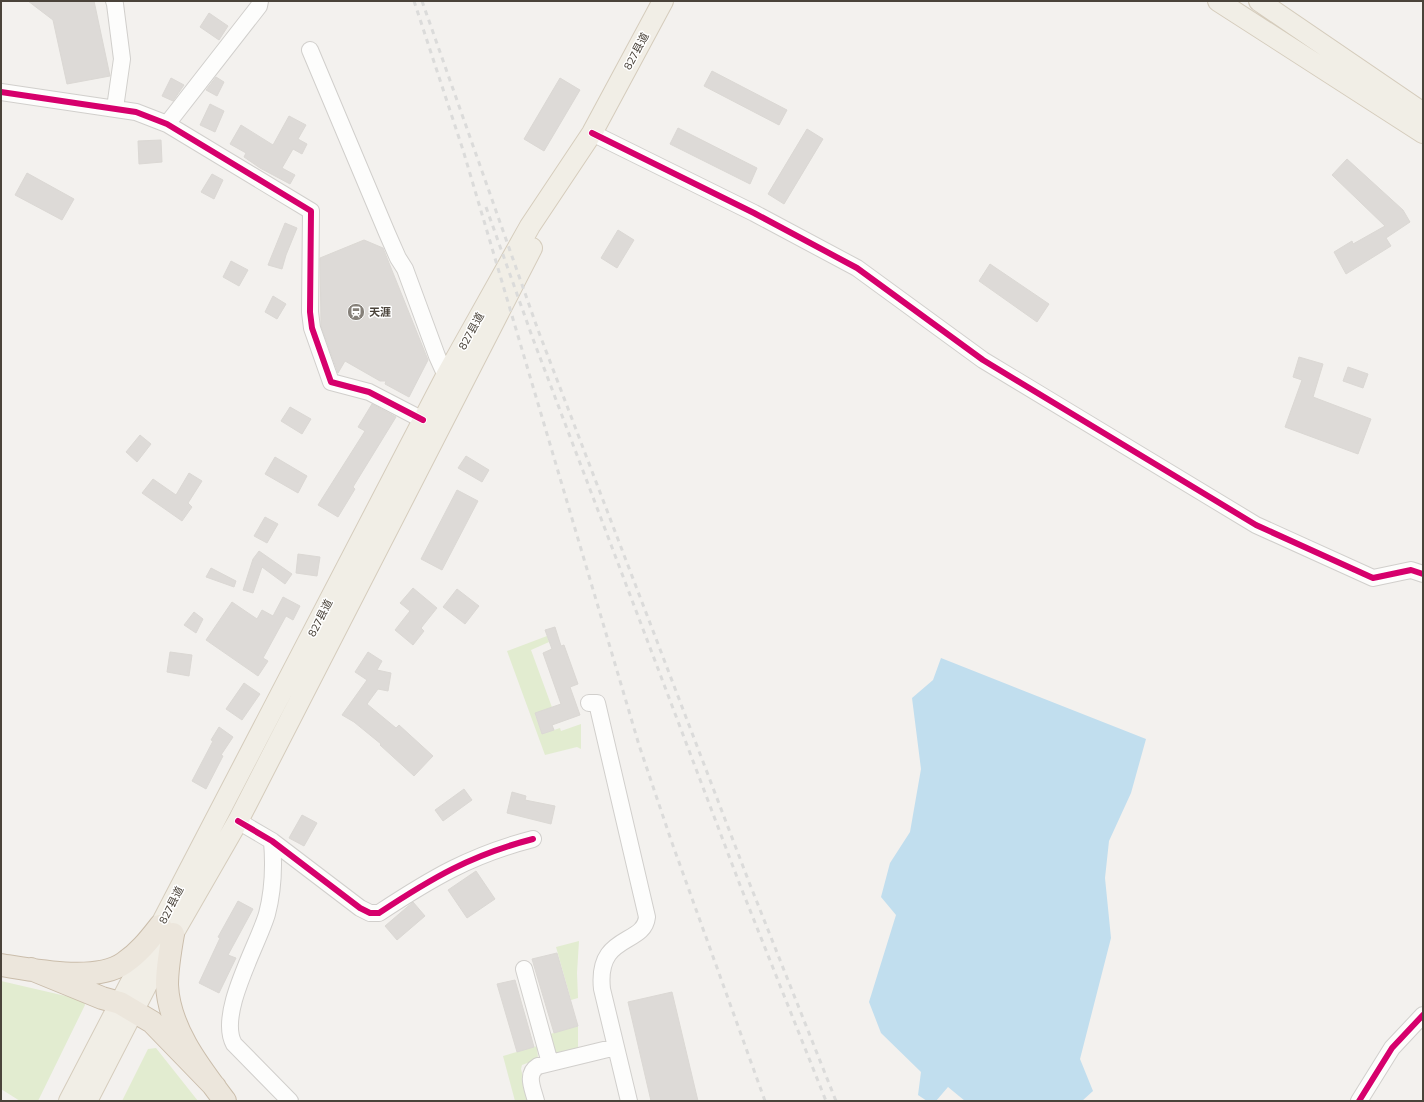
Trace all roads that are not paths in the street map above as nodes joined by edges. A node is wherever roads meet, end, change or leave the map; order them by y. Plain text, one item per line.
1 (114, 1) edge
2 (260, 1) edge
3 (663, 1) edge
4 (1218, 1) edge
5 (1260, 1) edge
6 (310, 50) dead end
7 (1, 98) edge
8 (115, 108) junction
9 (1423, 113) edge
10 (167, 124) junction
11 (1423, 134) edge
12 (588, 138) junction
13 (446, 376) junction
14 (423, 420) junction
15 (1423, 574) edge
16 (589, 703) dead end
17 (238, 821) junction
18 (533, 839) dead end
19 (272, 841) junction
20 (166, 930) junction
21 (1, 965) edge
22 (30, 969) junction
23 (524, 969) dead end
24 (127, 1007) junction
25 (1423, 1015) edge
26 (616, 1047) junction
27 (550, 1063) junction
28 (220, 1094) edge
29 (69, 1101) edge
30 (87, 1101) edge
31 (290, 1101) edge
32 (536, 1101) edge
33 (629, 1101) edge
34 (1359, 1101) edge

1 - 8 street
2 - 10 street
3 - 12 main road, 827县道
4 - 11 main road
5 - 9 main road
6 - 13 street
7 - 8 street
8 - 10 street
10 - 14 street
12 - 13 main road, 827县道
12 - 15 street
12 - 17 main road, 827县道
13 - 14 main road, 827县道
14 - 20 main road, 827县道
16 - 26 street
17 - 19 street
17 - 20 main road, 827县道
18 - 19 street
19 - 31 street
20 - 22 highway
20 - 24 main road, 827县道
20 - 28 highway
21 - 22 highway
22 - 24 highway
23 - 27 street
24 - 28 highway
24 - 29 main road, 827县道
24 - 30 main road, 827县道
25 - 34 street
26 - 27 street
26 - 33 street
27 - 32 street

